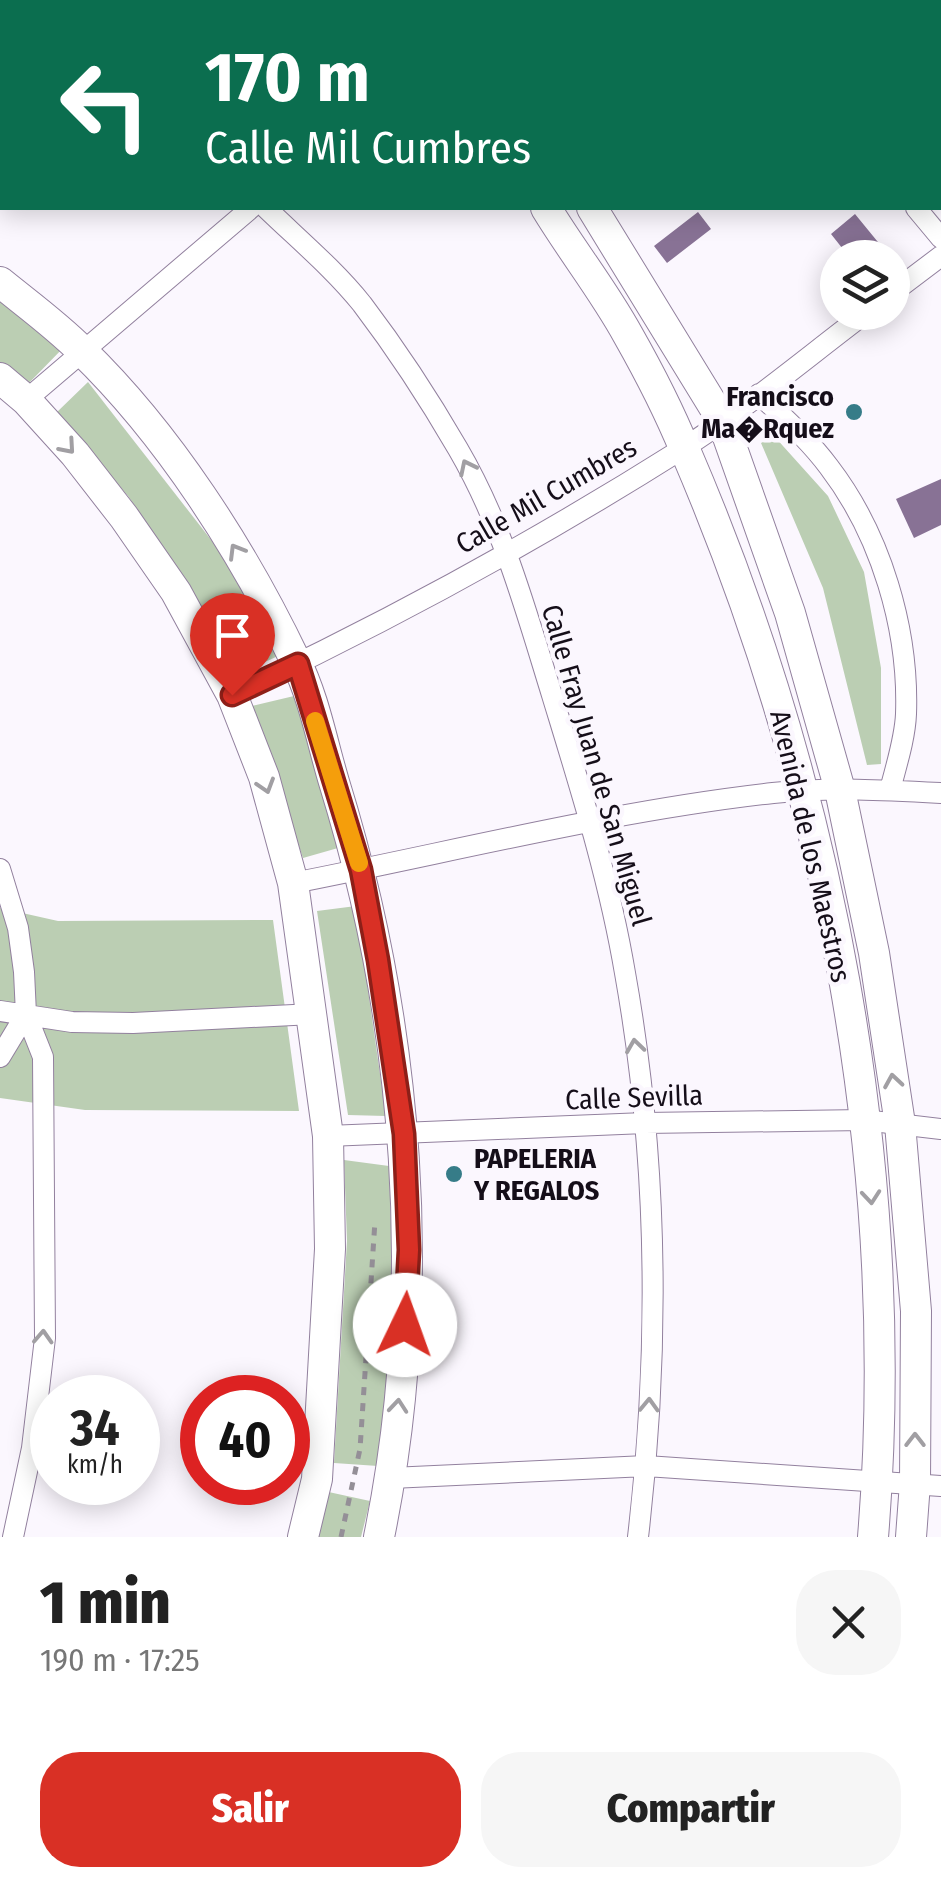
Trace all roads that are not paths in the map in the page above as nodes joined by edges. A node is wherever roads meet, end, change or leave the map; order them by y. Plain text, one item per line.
1 (249, 210) edge
2 (268, 210) edge
3 (547, 210) edge
4 (592, 210) edge
5 (595, 210) edge
6 (918, 210) edge
7 (562, 235) junction
8 (941, 238) edge
9 (941, 256) edge
10 (910, 279) edge
11 (0, 282) edge
12 (843, 330) edge
13 (82, 350) junction
14 (0, 378) edge
15 (759, 394) junction
16 (26, 400) junction
17 (722, 420) junction
18 (684, 448) junction
19 (507, 550) junction
20 (298, 664) junction
21 (232, 695) junction
22 (840, 790) junction
23 (890, 790) junction
24 (803, 791) junction
25 (941, 793) edge
26 (591, 822) junction
27 (0, 869) edge
28 (361, 870) junction
29 (293, 883) junction
30 (0, 1012) edge
31 (26, 1014) junction
32 (313, 1014) junction
33 (0, 1056) edge
34 (864, 1120) junction
35 (645, 1124) junction
36 (900, 1124) junction
37 (941, 1129) edge
38 (404, 1134) junction
39 (328, 1136) junction
40 (646, 1466) junction
41 (392, 1478) junction
42 (878, 1480) junction
43 (928, 1484) edge
44 (13, 1537) edge
45 (303, 1537) edge
46 (380, 1537) edge
47 (638, 1537) edge
48 (873, 1537) edge
49 (910, 1537) edge

1 - 13 street
19 -> 2 street, Calle Fray Juan de San Miguel
3 - 7 street, Avenida de los Maestros
4 - 7 street
5 - 17 street, Avenida de los Maestros
6 - 8 street
7 - 18 street, Avenida de los Maestros
9 - 10 street
11 - 13 street
12 - 15 street, Calle Mil Cumbres
13 - 16 street
20 -> 13 street
14 - 16 street
15 - 17 street, Calle Mil Cumbres
15 - 23 street
16 -> 21 street
17 - 18 street, Calle Mil Cumbres
17 - 22 street, Avenida de los Maestros
18 - 19 street, Calle Mil Cumbres
18 - 24 street, Avenida de los Maestros
19 - 20 street, Calle Mil Cumbres
19 - 26 street, Calle Fray Juan de San Miguel
20 - 21 street, Calle Mil Cumbres
20 - 28 street
21 -> 29 street
22 - 23 street
22 - 24 street
36 -> 22 street, Avenida de los Maestros
23 - 25 street
24 - 26 street
24 - 34 street, Avenida de los Maestros
26 - 28 street
35 -> 26 street, Calle Fray Juan de San Miguel
27 - 31 street
28 - 29 street
28 - 38 street
29 - 32 street
30 - 31 street
31 - 32 street
31 - 33 street
44 -> 31 street
32 - 39 street
34 - 35 street, Calle Sevilla
34 - 36 street, Calle Sevilla
34 -> 42 street, Avenida de los Maestros
35 - 38 street, Calle Sevilla
40 -> 35 street, Calle Fray Juan de San Miguel
36 - 37 street, Calle Sevilla
43 -> 36 street, Avenida de los Maestros
38 - 39 street, Calle Sevilla
41 -> 38 street
39 - 45 street
40 - 41 street
40 - 42 street
40 - 47 street, Calle Fray Juan de San Miguel
41 - 46 street
42 - 43 street
42 - 48 street, Avenida de los Maestros
43 - 49 street, Avenida de los Maestros

